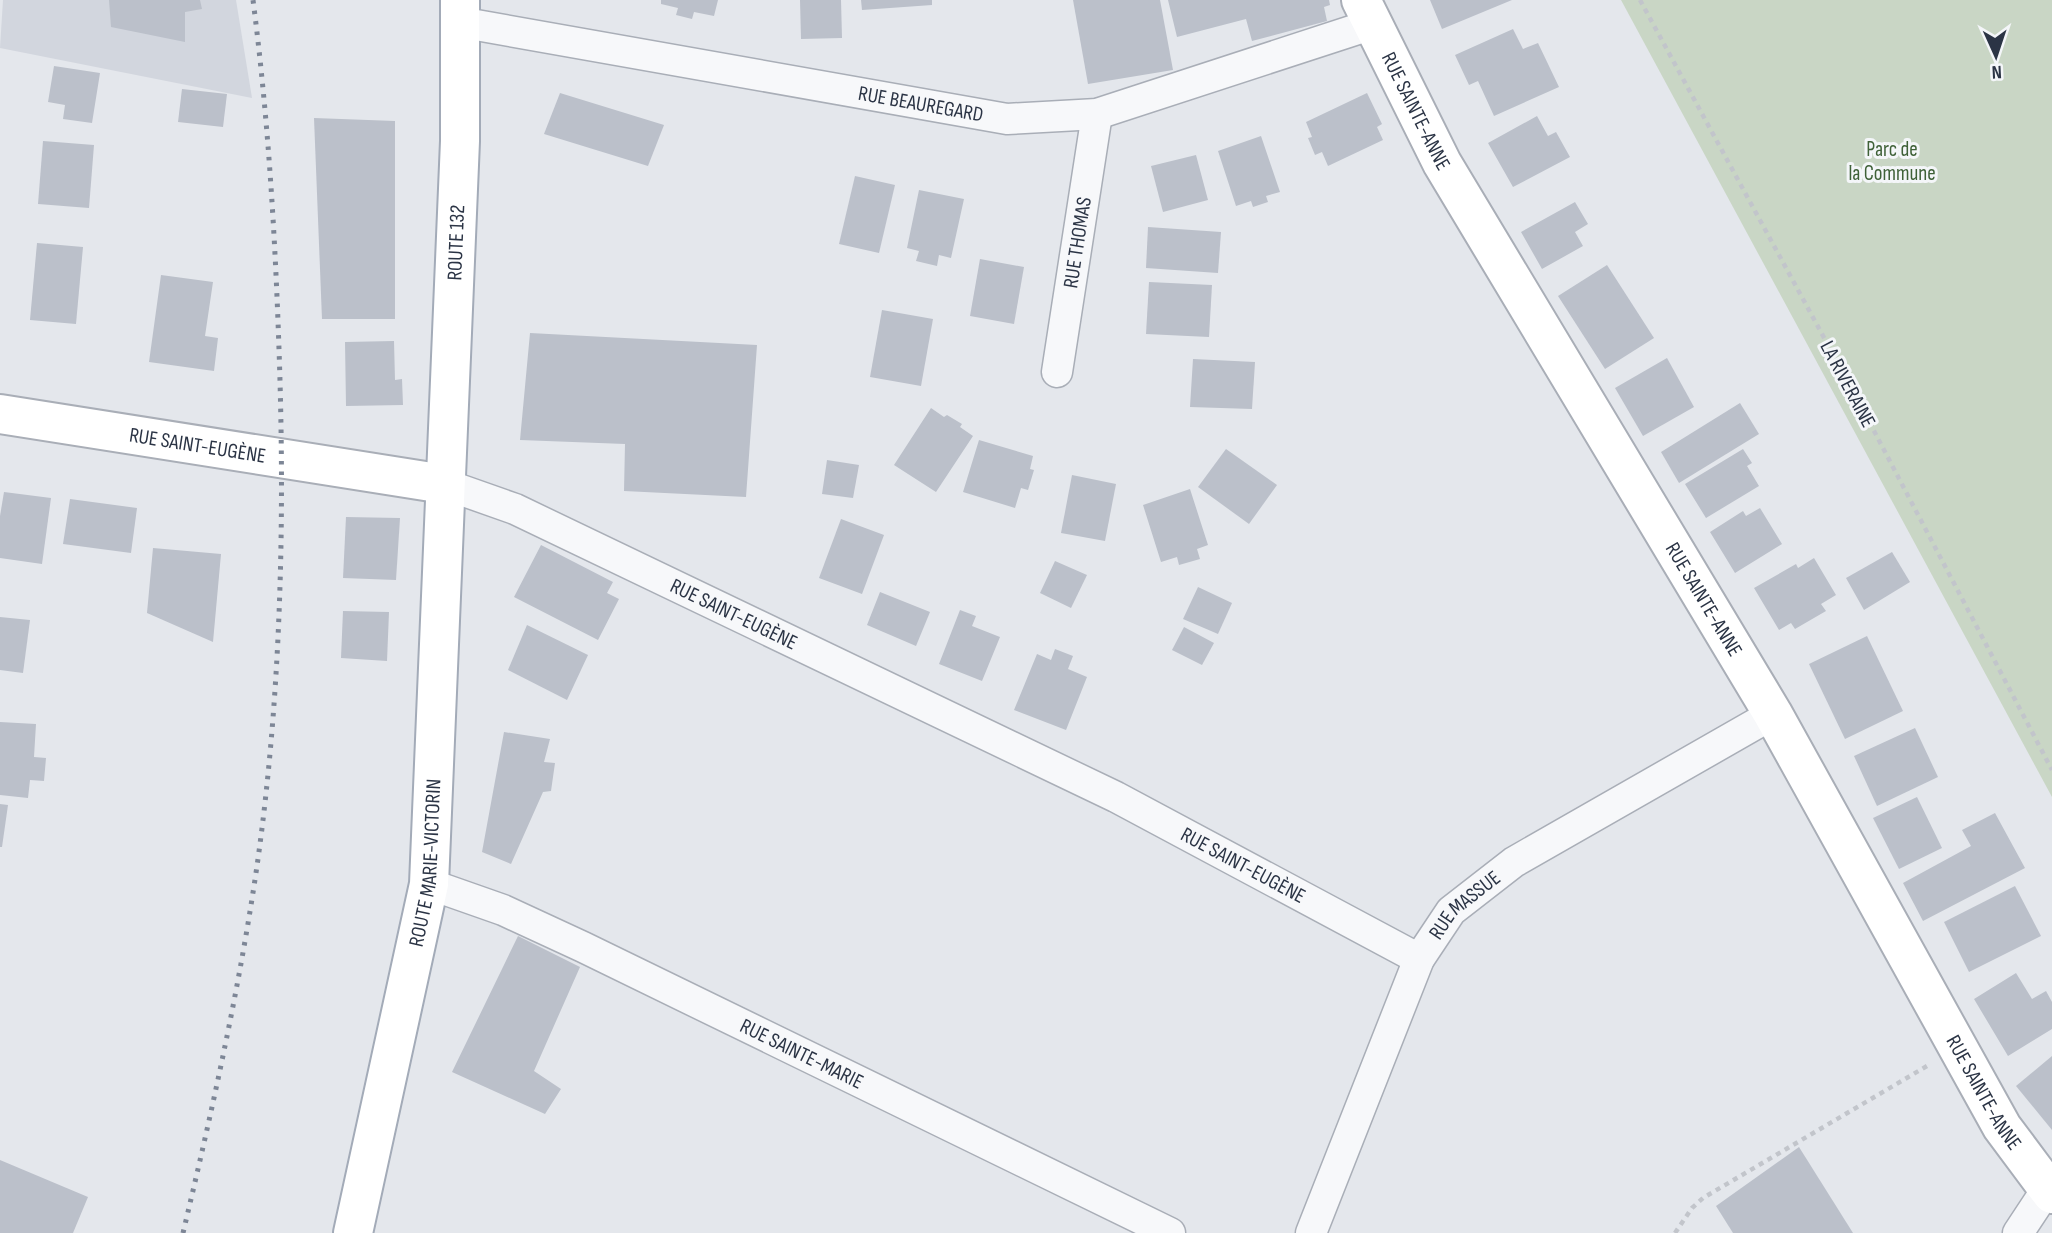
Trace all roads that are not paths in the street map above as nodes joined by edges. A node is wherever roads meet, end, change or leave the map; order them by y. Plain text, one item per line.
1 (459, 11) edge
2 (1367, 12) edge
3 (1097, 114) junction
4 (1057, 372) dead end
5 (0, 414) edge
6 (444, 484) junction
7 (1773, 714) junction
8 (429, 884) junction
9 (1419, 959) junction
10 (2049, 1192) edge
11 (353, 1233) edge
12 (1170, 1233) edge
13 (1311, 1233) edge
14 (2018, 1233) edge

1 - 3 street, RUE BEAUREGARD
1 - 6 street, ROUTE 132
2 - 3 street, RUE BEAUREGARD
2 - 7 street, RUE SAINTE-ANNE
3 - 4 street, RUE THOMAS
5 - 6 street, RUE SAINT-EUGÈNE
6 - 8 street, ROUTE MARIE-VICTORIN
6 - 9 street, RUE SAINT-EUGÈNE
7 - 9 street, RUE MASSUE
7 - 10 street, RUE SAINTE-ANNE
8 - 11 street, ROUTE MARIE-VICTORIN
8 - 12 street, RUE SAINTE-MARIE
9 - 13 street, RUE MASSUE
10 - 14 street

